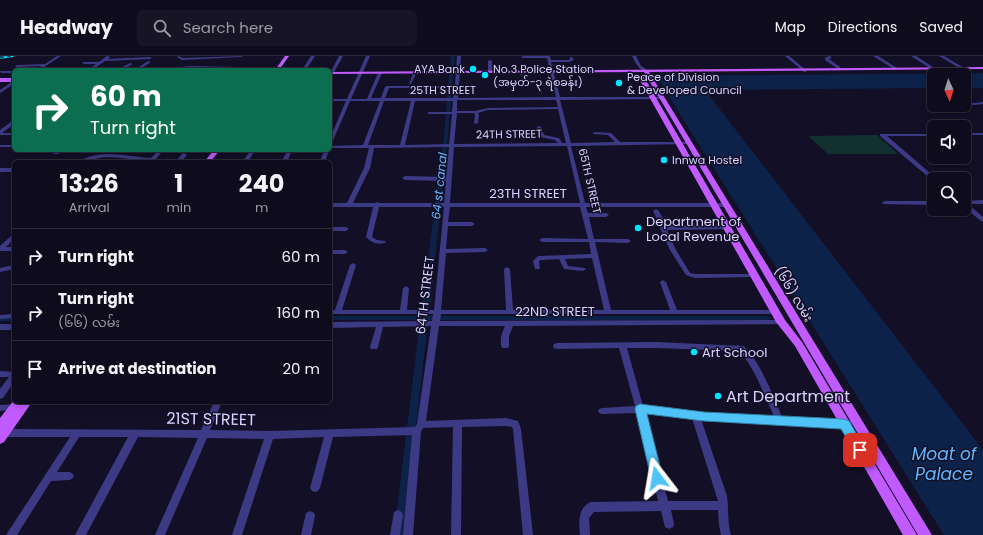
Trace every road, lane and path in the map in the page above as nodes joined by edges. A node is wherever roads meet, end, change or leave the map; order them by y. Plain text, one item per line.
1 (59, 56) edge
2 (110, 56) edge
3 (179, 56) edge
4 (241, 56) edge
5 (284, 56) edge
6 (287, 56) edge
7 (313, 56) edge
8 (341, 56) edge
9 (368, 56) edge
10 (459, 56) edge
11 (634, 56) edge
12 (787, 56) edge
13 (875, 56) edge
14 (913, 56) edge
15 (941, 56) edge
16 (523, 57) edge
17 (830, 57) dead end
18 (549, 58) edge
19 (571, 58) dead end
20 (104, 60) junction
21 (490, 61) dead end
22 (84, 63) dead end
23 (100, 63) junction
24 (131, 64) dead end
25 (45, 65) junction
26 (17, 66) dead end
27 (40, 68) edge
28 (93, 68) edge
29 (123, 68) edge
30 (139, 68) edge
31 (276, 68) edge
32 (276, 68) edge
33 (305, 68) edge
34 (839, 68) junction
35 (895, 68) junction
36 (933, 68) edge
37 (962, 68) edge
38 (971, 68) edge
39 (927, 69) edge
40 (927, 69) edge
41 (971, 69) edge
42 (983, 69) edge
43 (642, 70) junction
44 (804, 70) junction
45 (1, 72) dead end
46 (12, 72) edge
47 (332, 72) edge
48 (414, 72) junction
49 (453, 72) junction
50 (490, 72) junction
51 (552, 72) junction
52 (360, 73) junction
53 (380, 73) junction
54 (332, 74) edge
55 (0, 80) edge
56 (12, 81) edge
57 (12, 83) edge
58 (410, 83) dead end
59 (452, 86) junction
60 (0, 92) edge
61 (656, 98) junction
62 (451, 99) junction
63 (558, 99) junction
64 (332, 100) edge
65 (349, 100) junction
66 (368, 100) junction
67 (382, 100) junction
68 (413, 100) junction
69 (971, 104) edge
70 (983, 104) edge
71 (560, 108) junction
72 (475, 112) junction
73 (429, 113) dead end
74 (451, 113) junction
75 (476, 123) dead end
76 (12, 124) edge
77 (539, 127) dead end
78 (0, 133) edge
79 (595, 133) dead end
80 (12, 134) edge
81 (971, 134) edge
82 (983, 134) edge
83 (927, 135) edge
84 (332, 138) edge
85 (560, 143) junction
86 (569, 143) junction
87 (618, 143) junction
88 (683, 143) junction
89 (448, 145) junction
90 (0, 146) edge
91 (12, 146) edge
92 (369, 146) junction
93 (402, 146) junction
94 (332, 147) edge
95 (115, 154) edge
96 (184, 154) dead end
97 (85, 160) edge
98 (125, 160) edge
99 (180, 160) edge
100 (0, 170) edge
101 (12, 170) edge
102 (927, 173) edge
103 (405, 178) dead end
104 (445, 179) junction
105 (983, 202) edge
106 (884, 203) dead end
107 (927, 203) edge
108 (971, 203) edge
109 (350, 204) junction
110 (377, 204) junction
111 (442, 204) junction
112 (583, 204) junction
113 (332, 205) edge
114 (714, 205) junction
115 (725, 205) junction
116 (971, 209) edge
117 (656, 211) dead end
118 (585, 215) junction
119 (606, 215) dead end
120 (983, 220) edge
121 (445, 224) junction
122 (472, 224) dead end
123 (664, 227) junction
124 (726, 227) junction
125 (332, 229) edge
126 (346, 229) dead end
127 (12, 238) edge
128 (542, 240) dead end
129 (590, 240) junction
130 (628, 241) dead end
131 (383, 242) dead end
132 (0, 249) edge
133 (12, 249) edge
134 (485, 250) dead end
135 (443, 251) junction
136 (332, 252) edge
137 (345, 252) dead end
138 (594, 256) junction
139 (561, 257) junction
140 (354, 265) dead end
141 (12, 267) edge
142 (537, 268) dead end
143 (507, 269) dead end
144 (583, 269) dead end
145 (0, 270) edge
146 (753, 276) junction
147 (662, 282) dead end
148 (406, 288) dead end
149 (334, 312) edge
150 (404, 312) junction
151 (510, 312) junction
152 (608, 312) junction
153 (674, 312) junction
154 (775, 312) junction
155 (12, 316) edge
156 (0, 317) edge
157 (434, 318) junction
158 (780, 322) junction
159 (510, 323) junction
160 (332, 325) edge
161 (380, 325) junction
162 (0, 327) edge
163 (12, 327) edge
164 (622, 345) junction
165 (505, 346) dead end
166 (557, 346) dead end
167 (374, 347) dead end
168 (0, 374) edge
169 (12, 376) edge
170 (12, 378) edge
171 (0, 396) edge
172 (217, 404) edge
173 (21, 405) edge
174 (0, 408) edge
175 (640, 409) junction
176 (602, 410) dead end
177 (695, 415) junction
178 (780, 421) junction
179 (458, 423) junction
180 (844, 424) junction
181 (859, 424) junction
182 (414, 430) junction
183 (135, 432) junction
184 (2, 433) edge
185 (78, 433) junction
186 (204, 433) junction
187 (329, 434) junction
188 (270, 435) junction
189 (68, 476) dead end
190 (49, 477) junction
191 (315, 488) dead end
192 (664, 505) junction
193 (724, 506) junction
194 (310, 516) dead end
195 (398, 516) dead end
196 (669, 524) dead end
197 (11, 535) edge
198 (80, 535) edge
199 (160, 535) edge
200 (237, 535) edge
201 (306, 535) edge
202 (395, 535) edge
203 (408, 535) edge
204 (456, 535) edge
205 (528, 535) edge
206 (585, 535) edge
207 (726, 535) edge
208 (910, 535) edge
209 (924, 535) edge

1 - 25 street
2 - 20 street
3 - 4 street
5 - 31 main road
6 - 32 main road
7 - 33 street
8 - 47 street
9 - 52 street
10 - 49 street, 64TH STREET
11 - 43 street, (၆၆) လမ်း
12 - 44 street
13 - 35 street
14 - 36 street
15 - 37 street
16 - 18 street
17 - 34 street
18 - 19 street
18 - 51 street, 65TH STREET
20 - 23 street
20 - 30 street
21 - 50 street
22 - 23 street
23 - 28 street
24 - 29 street
25 - 26 street
25 - 27 street
34 - 35 main road
34 - 44 main road
35 - 40 main road
38 - 42 main road
39 - 44 main road
41 - 42 main road
43 - 44 main road
43 - 51 main road
43 - 61 main road, (၆၆) လမ်း
45 - 46 street
48 - 49 main road
48 - 53 main road
48 - 58 street
49 - 50 main road
49 - 59 street, 64TH STREET
50 - 51 main road
51 - 63 street, 65TH STREET
52 - 53 main road
52 - 54 main road
52 - 65 street
53 - 66 street
55 - 56 main road
57 - 60 street
59 - 62 street, 64TH STREET
59 - 67 street
61 - 63 street, 25TH STREET
61 - 88 main road, (၆၆) လမ်း
62 - 63 street, 25TH STREET
62 - 68 street, 25TH STREET
62 - 74 street, 64TH STREET
63 - 71 street, 65TH STREET
64 - 65 street, 25TH STREET
65 - 66 street, 25TH STREET
65 - 84 street
66 - 67 street, 25TH STREET
67 - 68 street, 25TH STREET
67 - 92 street
68 - 93 street
69 - 70 street
71 - 72 street
71 - 86 street, 65TH STREET
72 - 74 street
72 - 75 street
73 - 74 street
74 - 89 street, 64TH STREET
76 - 78 street
77 - 85 street
78 - 80 street
79 - 87 street
81 - 82 street
83 - 102 street
85 - 86 street, 24TH STREET
85 - 89 street, 24TH STREET
86 - 87 street, 24TH STREET
86 - 112 street, 65TH STREET
87 - 88 street, 24TH STREET
88 - 114 main road, (၆၆) လမ်း
88 - 115 main road, (၆၆) လမ်း
89 - 93 street, 24TH STREET
89 - 104 street, 64TH STREET
90 - 91 street
92 - 93 street, 24TH STREET
92 - 94 street, 24TH STREET
92 - 109 street
95 - 97 street
95 - 98 street
96 - 99 street
100 - 101 street
103 - 104 street
104 - 111 street, 64TH STREET
105 - 108 street
106 - 107 street
109 - 110 street, 23TH STREET
109 - 113 street, 23TH STREET
110 - 111 street, 23TH STREET
110 - 131 street
111 - 112 street, 23TH STREET
111 - 121 street, 64TH STREET
112 - 114 street, 23TH STREET
112 - 118 street, 65TH STREET
114 - 115 street, 23TH STREET
114 - 124 main road, (၆၆) လမ်း
115 - 181 main road, (၆၆) လမ်း
116 - 120 street
117 - 123 street
118 - 119 street
118 - 129 street, 65TH STREET
121 - 122 street
121 - 135 street, 64TH STREET
123 - 124 street
123 - 146 street
124 - 146 main road, (၆၆) လမ်း
125 - 126 street
127 - 132 street
128 - 129 street
129 - 130 street
129 - 138 street, 65TH STREET
132 - 133 street
134 - 135 street
135 - 157 street, 64TH STREET
136 - 137 street
138 - 139 street
138 - 152 street, 65TH STREET
139 - 142 street
139 - 144 street
140 - 149 street
141 - 145 street
143 - 151 street
146 - 154 main road, (၆၆) လမ်း
147 - 153 street
148 - 150 street
149 - 150 street, 22ND STREET
150 - 157 street, 22ND STREET
151 - 152 street, 22ND STREET
151 - 157 street, 22ND STREET
152 - 153 street, 22ND STREET
153 - 154 street, 22ND STREET
154 - 158 main road, (၆၆) လမ်း
155 - 156 street
157 - 159 street, 22ND STREET
157 - 161 street, 22ND STREET
157 - 182 street, 64TH STREET
158 - 159 street, 22ND STREET
158 - 180 main road, (၆၆) လမ်း
159 - 165 street
160 - 161 street, 22ND STREET
161 - 167 street
162 - 163 street
164 - 166 street
164 - 175 street
164 - 178 street
168 - 169 street
170 - 171 street
172 - 186 street
173 - 174 street
173 - 184 main road
175 - 176 street
175 - 177 street
175 - 192 street
177 - 178 street
177 - 193 street
178 - 180 street
179 - 182 street, 21ST STREET
179 - 204 street
179 - 205 street, 21ST STREET
180 - 181 street
180 - 208 main road, (၆၆) လမ်း
181 - 209 main road, (၆၆) လမ်း
182 - 187 street, 21ST STREET
182 - 203 street, 64TH STREET
183 - 185 street, 21ST STREET
183 - 186 street, 21ST STREET
183 - 198 street
184 - 185 street, 21ST STREET
185 - 190 street
186 - 188 street, 21ST STREET
186 - 199 street
187 - 188 street, 21ST STREET
187 - 191 street
188 - 200 street
189 - 190 street
190 - 197 street
192 - 193 street
192 - 196 street
192 - 206 street
193 - 207 street
194 - 201 street
195 - 202 street

